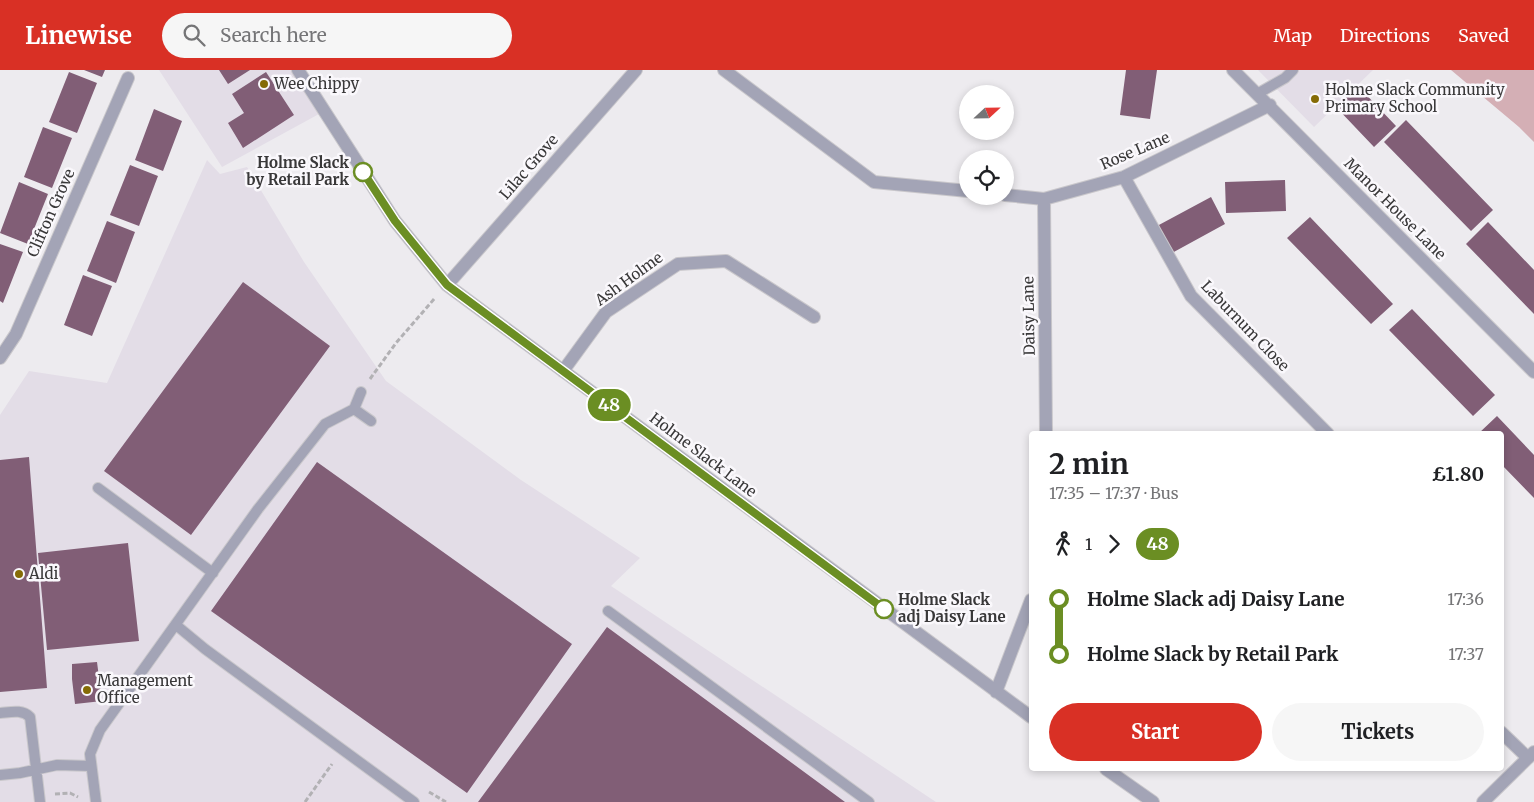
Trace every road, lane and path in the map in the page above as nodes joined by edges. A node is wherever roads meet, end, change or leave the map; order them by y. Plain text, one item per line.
1 (298, 70) edge
2 (636, 70) edge
3 (724, 70) edge
4 (1233, 70) edge
5 (1293, 70) edge
6 (128, 78) dead end
7 (1257, 94) junction
8 (1270, 105) junction
9 (1124, 177) junction
10 (959, 190) edge
11 (1014, 196) edge
12 (1044, 199) junction
13 (447, 285) junction
14 (814, 317) dead end
15 (0, 358) edge
16 (563, 371) junction
17 (1534, 372) edge
18 (361, 392) joint
19 (354, 409) junction
20 (371, 421) dead end
21 (1046, 431) edge
22 (1325, 431) edge
23 (98, 488) dead end
24 (213, 573) junction
25 (1029, 605) edge
26 (608, 611) dead end
27 (176, 625) junction
28 (996, 692) junction
29 (0, 713) edge
30 (1029, 716) edge
31 (1504, 734) edge
32 (342, 750) junction
33 (1531, 755) edge
34 (91, 766) junction
35 (37, 768) junction
36 (1109, 771) edge
37 (0, 775) edge
38 (40, 802) edge
39 (96, 802) edge
40 (305, 802) edge
41 (414, 802) edge
42 (869, 802) edge
43 (1153, 802) edge
44 (1483, 802) edge

1 - 13 street, Holme Slack Lane
2 - 13 street, Lilac Grove
3 - 10 street
4 - 7 street, Manor House Lane
5 - 7 lane
6 - 15 street, Clifton Grove
7 - 8 street, Manor House Lane
8 - 9 street, Rose Lane
8 - 17 street, Manor House Lane
9 - 12 street, Rose Lane
9 - 22 street, Laburnum Close
11 - 12 street, Rose Lane
12 - 21 street, Daisy Lane
13 - 16 street, Holme Slack Lane
13 - 18 path
14 - 16 street, Ash Holme
16 - 28 street, Holme Slack Lane
18 - 19 lane
19 - 20 lane
19 - 24 lane
23 - 24 lane
24 - 27 lane
25 - 28 street
26 - 42 lane
27 - 32 lane
27 - 34 lane
28 - 30 street, Holme Slack Lane
29 - 35 lane
31 - 33 street
32 - 40 path
32 - 41 lane
33 - 44 street
34 - 35 lane
34 - 39 lane
35 - 37 lane
35 - 38 lane
36 - 43 street

